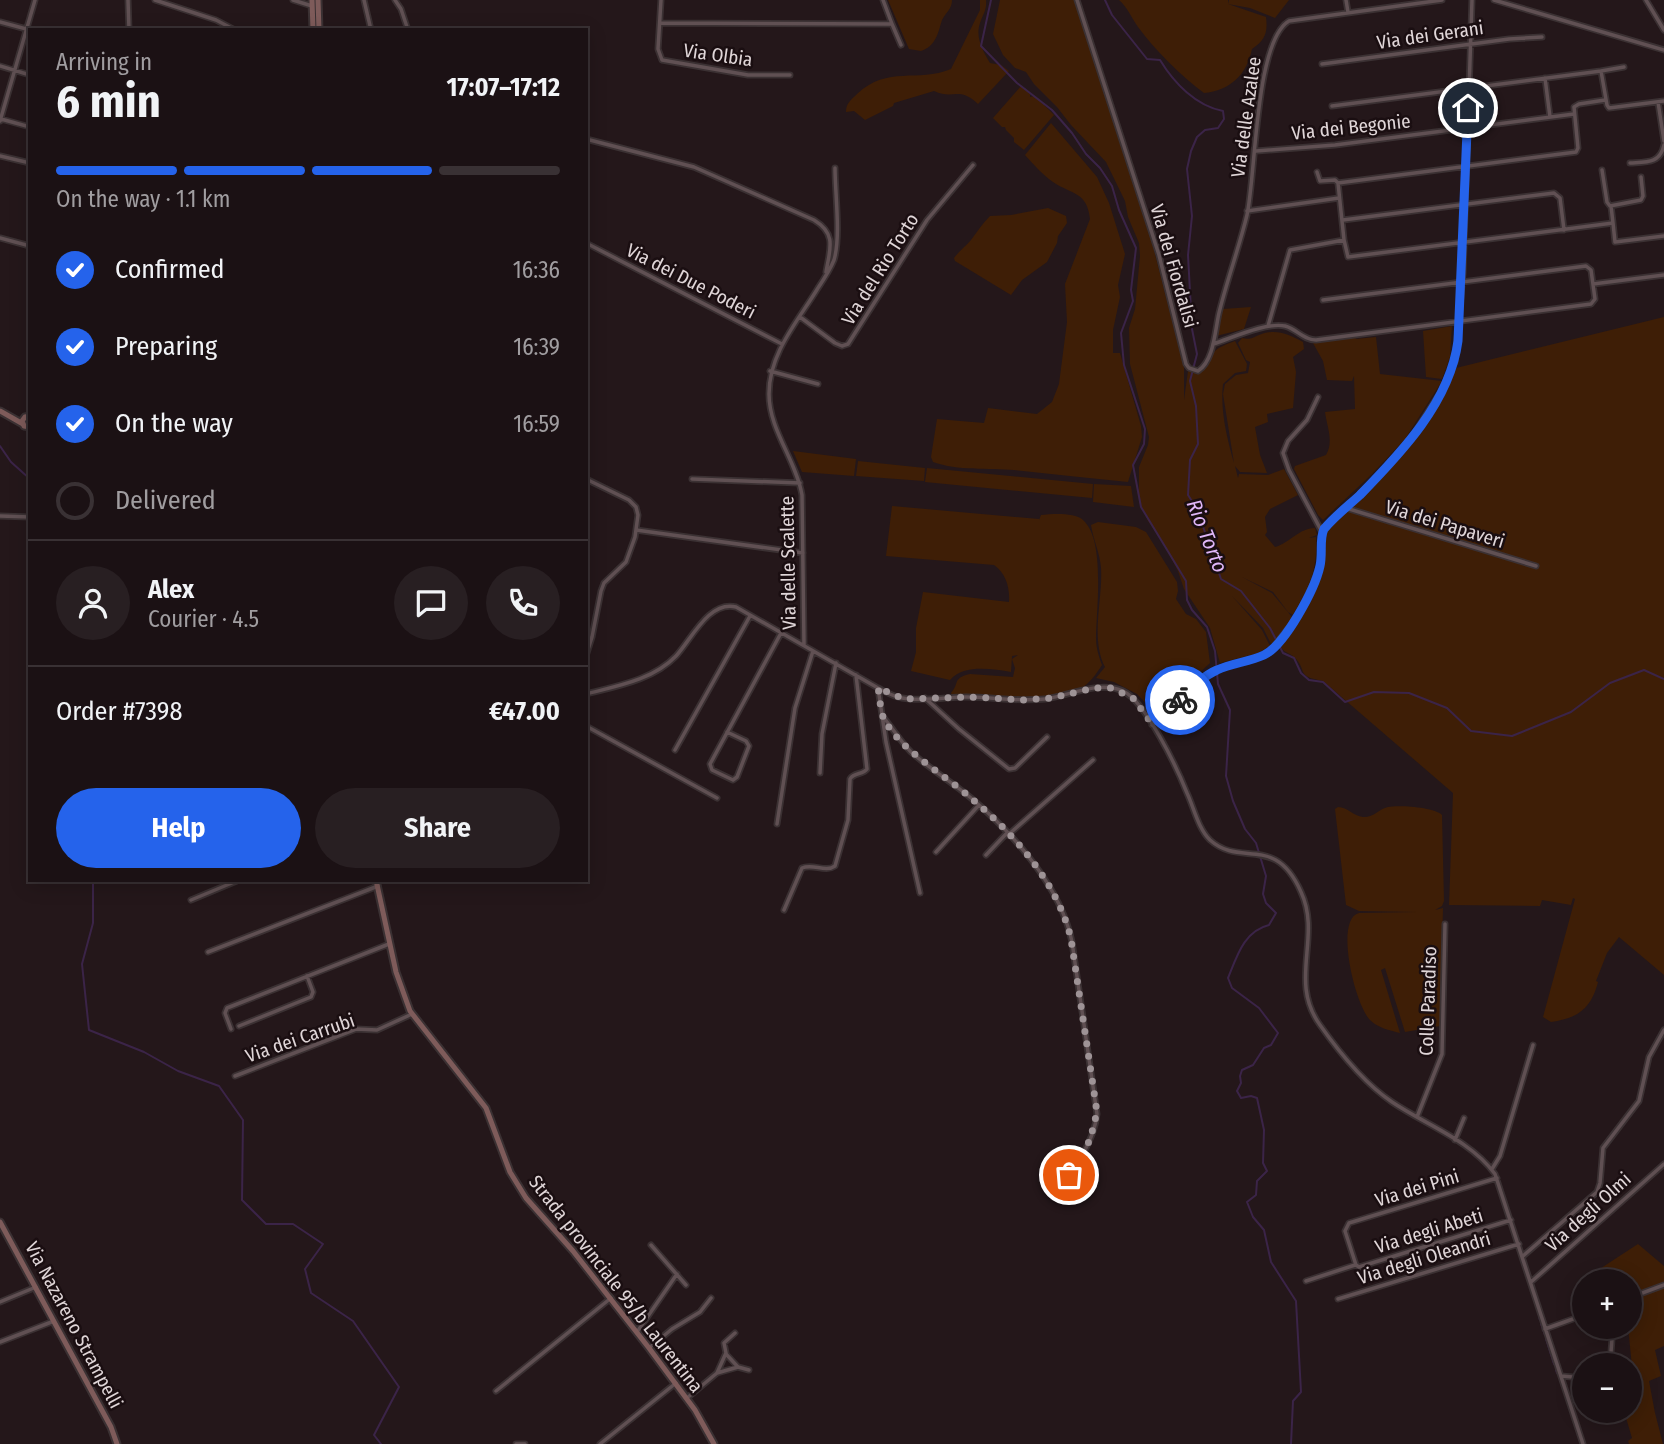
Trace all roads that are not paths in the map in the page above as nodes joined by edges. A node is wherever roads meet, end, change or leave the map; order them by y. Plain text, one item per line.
1 (35, 0) edge
2 (128, 0) edge
3 (155, 0) edge
4 (293, 0) edge
5 (363, 0) edge
6 (395, 0) edge
7 (661, 0) edge
8 (883, 0) edge
9 (1077, 0) edge
10 (1346, 0) edge
11 (1442, 0) edge
12 (1472, 0) edge
13 (1494, 0) edge
14 (1646, 0) edge
15 (315, 3) edge
16 (1348, 12) junction
17 (0, 22) edge
18 (660, 23) junction
19 (892, 24) junction
20 (28, 28) edge
21 (128, 28) edge
22 (231, 28) edge
23 (313, 28) edge
24 (319, 28) edge
25 (370, 28) edge
26 (407, 28) edge
27 (28, 30) edge
28 (1664, 30) edge
29 (1542, 37) dead end
30 (1470, 44) junction
31 (901, 45) dead end
32 (1664, 50) edge
33 (1322, 64) dead end
34 (0, 66) edge
35 (1625, 68) dead end
36 (15, 70) junction
37 (1602, 72) junction
38 (28, 74) edge
39 (790, 75) dead end
40 (1545, 78) junction
41 (1468, 89) junction
42 (1606, 100) junction
43 (1661, 102) edge
44 (1332, 106) dead end
45 (1574, 114) junction
46 (1550, 117) junction
47 (0, 120) edge
48 (28, 127) edge
49 (1468, 127) junction
50 (588, 140) edge
51 (1664, 143) edge
52 (1255, 152) junction
53 (0, 156) edge
54 (28, 163) edge
55 (1630, 163) dead end
56 (973, 165) dead end
57 (1466, 166) junction
58 (835, 168) dead end
59 (1602, 170) dead end
60 (1317, 172) dead end
61 (1641, 177) dead end
62 (1338, 183) junction
63 (1340, 198) junction
64 (1465, 204) junction
65 (1611, 206) junction
66 (1247, 211) junction
67 (1342, 220) junction
68 (1612, 223) junction
69 (1564, 230) junction
70 (1664, 236) edge
71 (0, 238) edge
72 (1344, 240) junction
73 (1464, 243) junction
74 (588, 244) edge
75 (28, 245) edge
76 (1664, 275) edge
77 (825, 277) junction
78 (1462, 282) junction
79 (1593, 284) junction
80 (1323, 300) dead end
81 (800, 317) junction
82 (1460, 320) junction
83 (1267, 327) junction
84 (782, 344) junction
85 (1213, 345) junction
86 (771, 371) junction
87 (818, 384) dead end
88 (1318, 397) dead end
89 (0, 411) edge
90 (28, 415) edge
91 (10, 417) junction
92 (27, 427) edge
93 (692, 479) dead end
94 (588, 480) edge
95 (800, 484) junction
96 (1346, 509) junction
97 (0, 516) edge
98 (28, 517) edge
99 (636, 530) junction
100 (1322, 532) junction
101 (803, 553) junction
102 (1536, 566) dead end
103 (750, 616) junction
104 (781, 633) junction
105 (804, 645) junction
106 (588, 651) edge
107 (813, 651) junction
108 (836, 663) junction
109 (856, 675) junction
110 (878, 688) junction
111 (588, 693) edge
112 (925, 698) junction
113 (884, 718) junction
114 (1152, 724) junction
115 (588, 727) edge
116 (727, 732) junction
117 (1047, 737) dead end
118 (674, 750) dead end
119 (1093, 760) dead end
120 (820, 773) dead end
121 (717, 798) dead end
122 (979, 805) junction
123 (777, 824) dead end
124 (1007, 834) junction
125 (936, 852) dead end
126 (986, 856) dead end
127 (234, 882) edge
128 (377, 883) edge
129 (920, 893) dead end
130 (191, 900) dead end
131 (784, 910) dead end
132 (1445, 924) dead end
133 (389, 944) junction
134 (208, 952) dead end
135 (306, 976) junction
136 (412, 1014) junction
137 (239, 1026) dead end
138 (231, 1030) dead end
139 (1664, 1030) edge
140 (1534, 1045) dead end
141 (235, 1076) dead end
142 (1417, 1117) junction
143 (1464, 1118) dead end
144 (1455, 1140) junction
145 (1664, 1164) edge
146 (1492, 1169) junction
147 (1497, 1178) junction
148 (1058, 1188) dead end
149 (1511, 1220) junction
150 (0, 1222) edge
151 (1346, 1226) joint
152 (1519, 1244) junction
153 (650, 1245) dead end
154 (1522, 1256) junction
155 (1355, 1265) junction
156 (677, 1275) junction
157 (1306, 1281) dead end
158 (1531, 1282) junction
159 (685, 1285) dead end
160 (1664, 1285) edge
161 (36, 1287) junction
162 (1642, 1293) edge
163 (611, 1298) junction
164 (712, 1298) dead end
165 (1338, 1300) dead end
166 (0, 1302) edge
167 (1572, 1319) edge
168 (54, 1321) junction
169 (1545, 1329) junction
170 (638, 1332) junction
171 (735, 1333) dead end
172 (1612, 1339) dead end
173 (0, 1342) edge
174 (649, 1348) junction
175 (1611, 1353) edge
176 (726, 1354) junction
177 (738, 1367) junction
178 (749, 1370) dead end
179 (717, 1373) junction
180 (1561, 1376) junction
181 (1572, 1377) edge
182 (676, 1383) junction
183 (496, 1391) dead end
184 (687, 1398) junction
185 (117, 1444) edge
186 (516, 1444) edge
187 (525, 1444) edge
188 (600, 1444) edge
189 (713, 1444) edge
190 (1583, 1444) edge

1 - 20 street
2 - 21 street
3 - 22 street
4 - 15 street
5 - 25 street
6 - 26 street
7 - 18 street, Via Olbia
8 - 19 street
9 - 85 street, Via dei Fiordalisi
10 - 16 street
11 - 16 street, Via delle Azalee
12 - 30 street
13 - 32 street
14 - 28 street
15 - 23 main road
15 - 24 main road
16 - 52 street, Via delle Azalee
17 - 27 street
18 - 19 street
18 - 39 street, Via Olbia
19 - 31 street
27 - 36 street
29 - 30 street, Via dei Gerani
30 - 33 street, Via dei Gerani
30 - 41 street
34 - 36 street
35 - 37 street
36 - 38 street
36 - 47 street
37 - 40 street
37 - 42 street
40 - 41 street
40 - 46 street
41 - 44 street
41 - 49 street
42 - 43 street
42 - 45 street, Via dei Begonie
43 - 51 street
45 - 46 street, Via dei Begonie
45 - 57 street
46 - 49 street, Via dei Begonie
47 - 48 street
49 - 52 street, Via dei Begonie
49 - 57 street
50 - 77 street
51 - 55 street
52 - 66 street, Via delle Azalee
53 - 54 street
56 - 81 street, Via del Rio Torto
57 - 62 street
57 - 64 street
58 - 77 street, Via delle Scalette
59 - 65 street
60 - 62 street
61 - 65 street
62 - 63 street
63 - 66 street
63 - 67 street
64 - 67 street
64 - 69 street
64 - 73 street
65 - 68 street
66 - 85 street, Via dei Fiordalisi
67 - 72 street
68 - 69 street
68 - 70 street
69 - 73 street
71 - 75 street
72 - 73 street
72 - 83 street
73 - 78 street
74 - 84 street, Via dei Due Poderi
76 - 79 street
77 - 81 street, Via delle Scalette
78 - 79 street
78 - 80 street
78 - 82 street
79 - 82 street
81 - 84 street, Via delle Scalette
82 - 83 street
82 - 96 street
83 - 85 street
84 - 86 street, Via delle Scalette
86 - 87 street
86 - 95 street, Via delle Scalette
88 - 100 street
89 - 91 main road
90 - 91 main road
90 - 92 main road
91 - 92 main road
93 - 95 street
94 - 99 street
95 - 101 street, Via delle Scalette
96 - 100 street
96 - 102 street, Via dei Papaveri
97 - 98 street
99 - 101 street
99 - 106 street
100 - 114 street
101 - 105 street, Via delle Scalette
103 - 104 street
103 - 111 street
103 - 118 street
104 - 105 street
104 - 116 street
105 - 107 street
107 - 108 street
107 - 123 street
108 - 109 street
108 - 120 street
109 - 110 street
109 - 131 street
110 - 112 street
110 - 113 street
112 - 114 street
112 - 117 street
113 - 122 street
113 - 129 street
114 - 142 street
115 - 121 street
116 - 116 street
119 - 124 street
122 - 124 street
122 - 125 street
124 - 126 street
124 - 148 street
127 - 130 street
128 - 133 main road, Strada provinciale 95/b Laurentina
128 - 134 street
132 - 142 street, Colle Paradiso
133 - 135 street
133 - 136 main road, Strada provinciale 95/b Laurentina
135 - 137 street
135 - 138 street
136 - 141 street, Via dei Carrubi
136 - 163 main road, Strada provinciale 95/b Laurentina
139 - 154 street
140 - 146 street
142 - 144 street
143 - 144 street
144 - 146 street
145 - 158 street, Via degli Olmi
146 - 147 street
147 - 149 street
147 - 151 street, Via dei Pini
149 - 152 street
149 - 155 street, Via degli Abeti
150 - 161 main road, Via Nazareno Strampelli
151 - 155 street, Via degli Abeti
152 - 154 street
152 - 165 street, Via degli Oleandri
153 - 156 street
154 - 158 street
155 - 157 street
156 - 159 street
156 - 170 street
158 - 169 street
160 - 162 street
161 - 166 street
161 - 168 main road, Via Nazareno Strampelli
163 - 170 main road, Strada provinciale 95/b Laurentina
163 - 183 street
164 - 174 street
167 - 169 street
168 - 173 street
168 - 185 main road, Via Nazareno Strampelli
169 - 180 street
170 - 174 main road, Strada provinciale 95/b Laurentina
171 - 176 street
172 - 175 street
174 - 182 main road, Strada provinciale 95/b Laurentina
176 - 177 street
176 - 179 street
177 - 178 street
177 - 179 street
179 - 184 street
180 - 181 street
180 - 190 street
182 - 184 main road, Strada provinciale 95/b Laurentina
182 - 188 street
184 - 189 main road, Strada provinciale 95/b Laurentina
186 - 187 street

